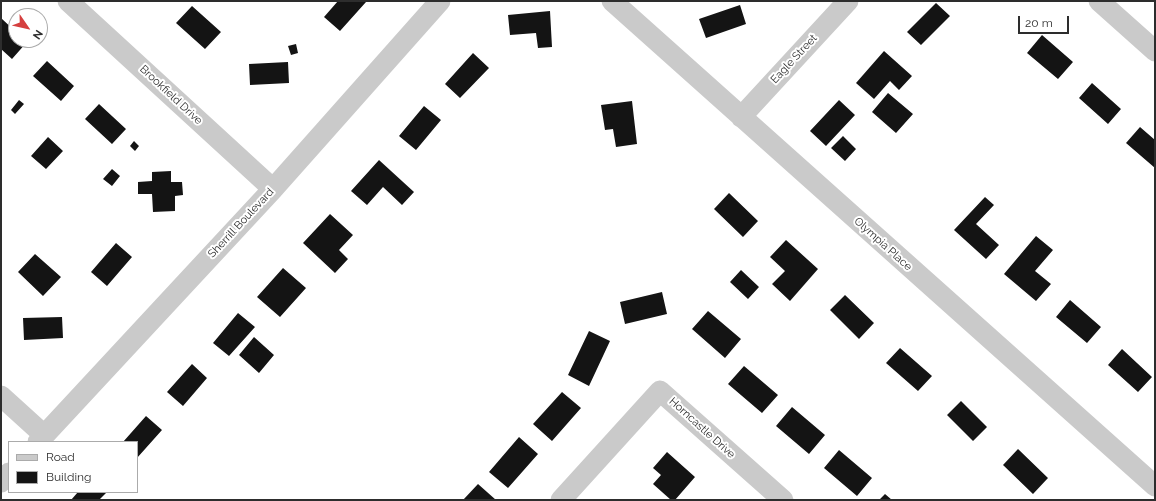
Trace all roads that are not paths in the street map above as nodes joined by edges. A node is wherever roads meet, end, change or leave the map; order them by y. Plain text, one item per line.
1 (68, 1) edge
2 (440, 1) edge
3 (612, 1) edge
4 (848, 1) edge
5 (1099, 1) edge
6 (1155, 51) edge
7 (741, 117) junction
8 (273, 189) junction
9 (1, 396) edge
10 (41, 438) edge
11 (1155, 486) edge
12 (561, 500) edge
13 (782, 500) edge

1 - 8 street, Brookfield Drive
2 - 8 street, Sherrill Boulevard
3 - 7 street, Olympia Place
4 - 7 street, Eagle Street
5 - 6 street
7 - 11 street, Olympia Place
8 - 10 street, Sherrill Boulevard
9 - 10 street
12 - 13 street, Horncastle Drive

